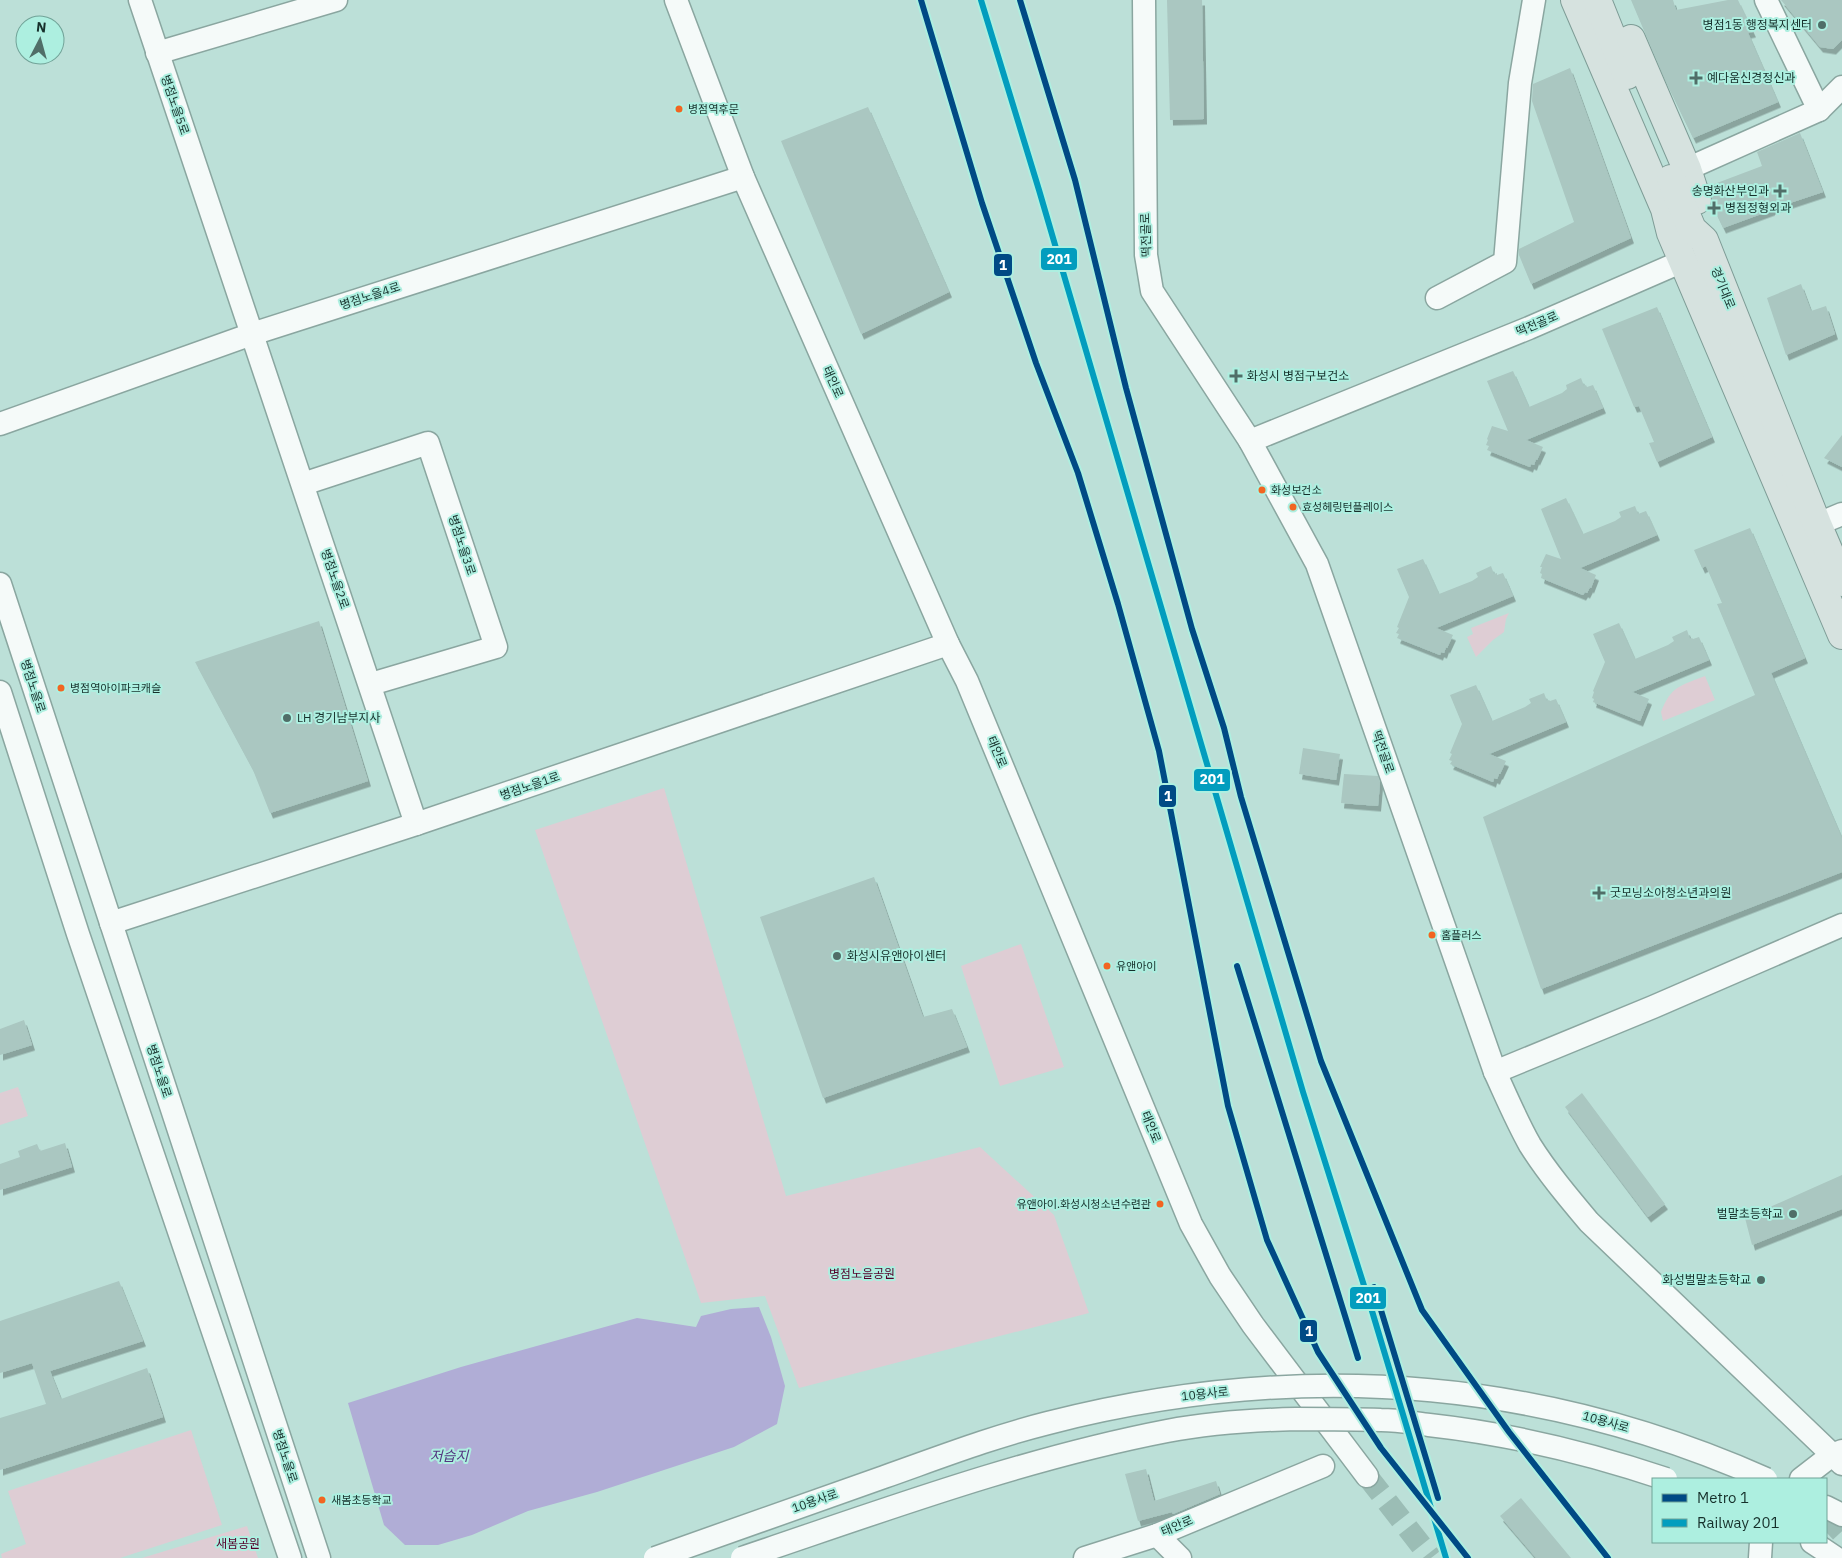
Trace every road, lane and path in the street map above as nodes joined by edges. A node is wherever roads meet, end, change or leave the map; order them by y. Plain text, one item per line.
1 (140, 0) edge
2 (336, 0) edge
3 (676, 0) edge
4 (1144, 0) edge
5 (1534, 0) edge
6 (1566, 0) edge
7 (1575, 0) edge
8 (1596, 0) edge
9 (1615, 0) edge
10 (1766, 0) edge
11 (157, 53) junction
12 (1842, 87) edge
13 (1819, 110) junction
14 (1687, 169) junction
15 (743, 177) junction
16 (1671, 233) junction
17 (1704, 240) junction
18 (1683, 261) junction
19 (1437, 298) dead end
20 (252, 334) junction
21 (0, 424) edge
22 (1250, 441) junction
23 (303, 484) junction
24 (1842, 514) edge
25 (1808, 528) junction
26 (1842, 582) edge
27 (0, 584) edge
28 (1842, 636) edge
29 (948, 644) junction
30 (371, 684) junction
31 (0, 692) edge
32 (76, 816) junction
33 (43, 824) junction
34 (416, 824) junction
35 (111, 923) junction
36 (1842, 925) edge
37 (148, 1037) junction
38 (116, 1046) junction
39 (1495, 1072) junction
40 (1840, 1457) edge
41 (1323, 1466) dead end
42 (1367, 1476) tunnel mouth
43 (1663, 1478) edge
44 (1764, 1478) edge
45 (1803, 1478) edge
46 (1827, 1508) edge
47 (1842, 1515) edge
48 (1157, 1535) junction
49 (1761, 1543) edge
50 (1814, 1543) edge
51 (290, 1558) edge
52 (319, 1558) edge
53 (655, 1558) edge
54 (742, 1558) edge
55 (1085, 1558) edge
56 (1180, 1558) edge
57 (1760, 1558) edge
58 (1836, 1558) edge

1 - 11 street, 병점노을5로
2 - 11 street
3 - 15 street, 태안로
4 - 22 street, 떡전골로
5 - 19 street
6 - 16 main road, 경기대로
7 - 16 main road, 경기대로
8 - 17 main road, 경기대로
9 - 14 main road
10 - 13 street
11 - 20 street, 병점노을5로
12 - 13 street
13 - 14 street
14 - 17 main road
15 - 20 street, 병점노을4로
15 - 29 street, 태안로
16 - 18 main road, 경기대로
17 - 25 main road, 경기대로
18 - 22 street, 떡전골로
18 - 25 main road, 경기대로
20 - 21 street, 병점노을4로
20 - 23 street, 병점노을2로
22 - 39 street, 떡전골로
23 - 30 street, 병점노을2로
23 - 30 street, 병점노을3로
24 - 25 street
25 - 26 main road, 경기대로
25 - 28 main road, 경기대로
27 - 32 street, 병점노을로
29 - 34 street, 병점노을1로
29 - 42 street, 태안로
30 - 34 street, 병점노을2로
31 - 33 street
32 - 33 street
32 - 35 street, 병점노을로
33 - 38 street
34 - 35 street, 병점노을1로
35 - 37 street, 병점노을로
36 - 39 street
37 - 38 street
37 - 52 street, 병점노을로
38 - 51 street
39 - 40 street, 떡전골로
40 - 45 street
41 - 48 street, 태안로
43 - 54 street, bridge
44 - 53 street, 10용사로, bridge
46 - 47 street
48 - 55 street, 태안로
48 - 56 street
49 - 57 street
50 - 58 street

